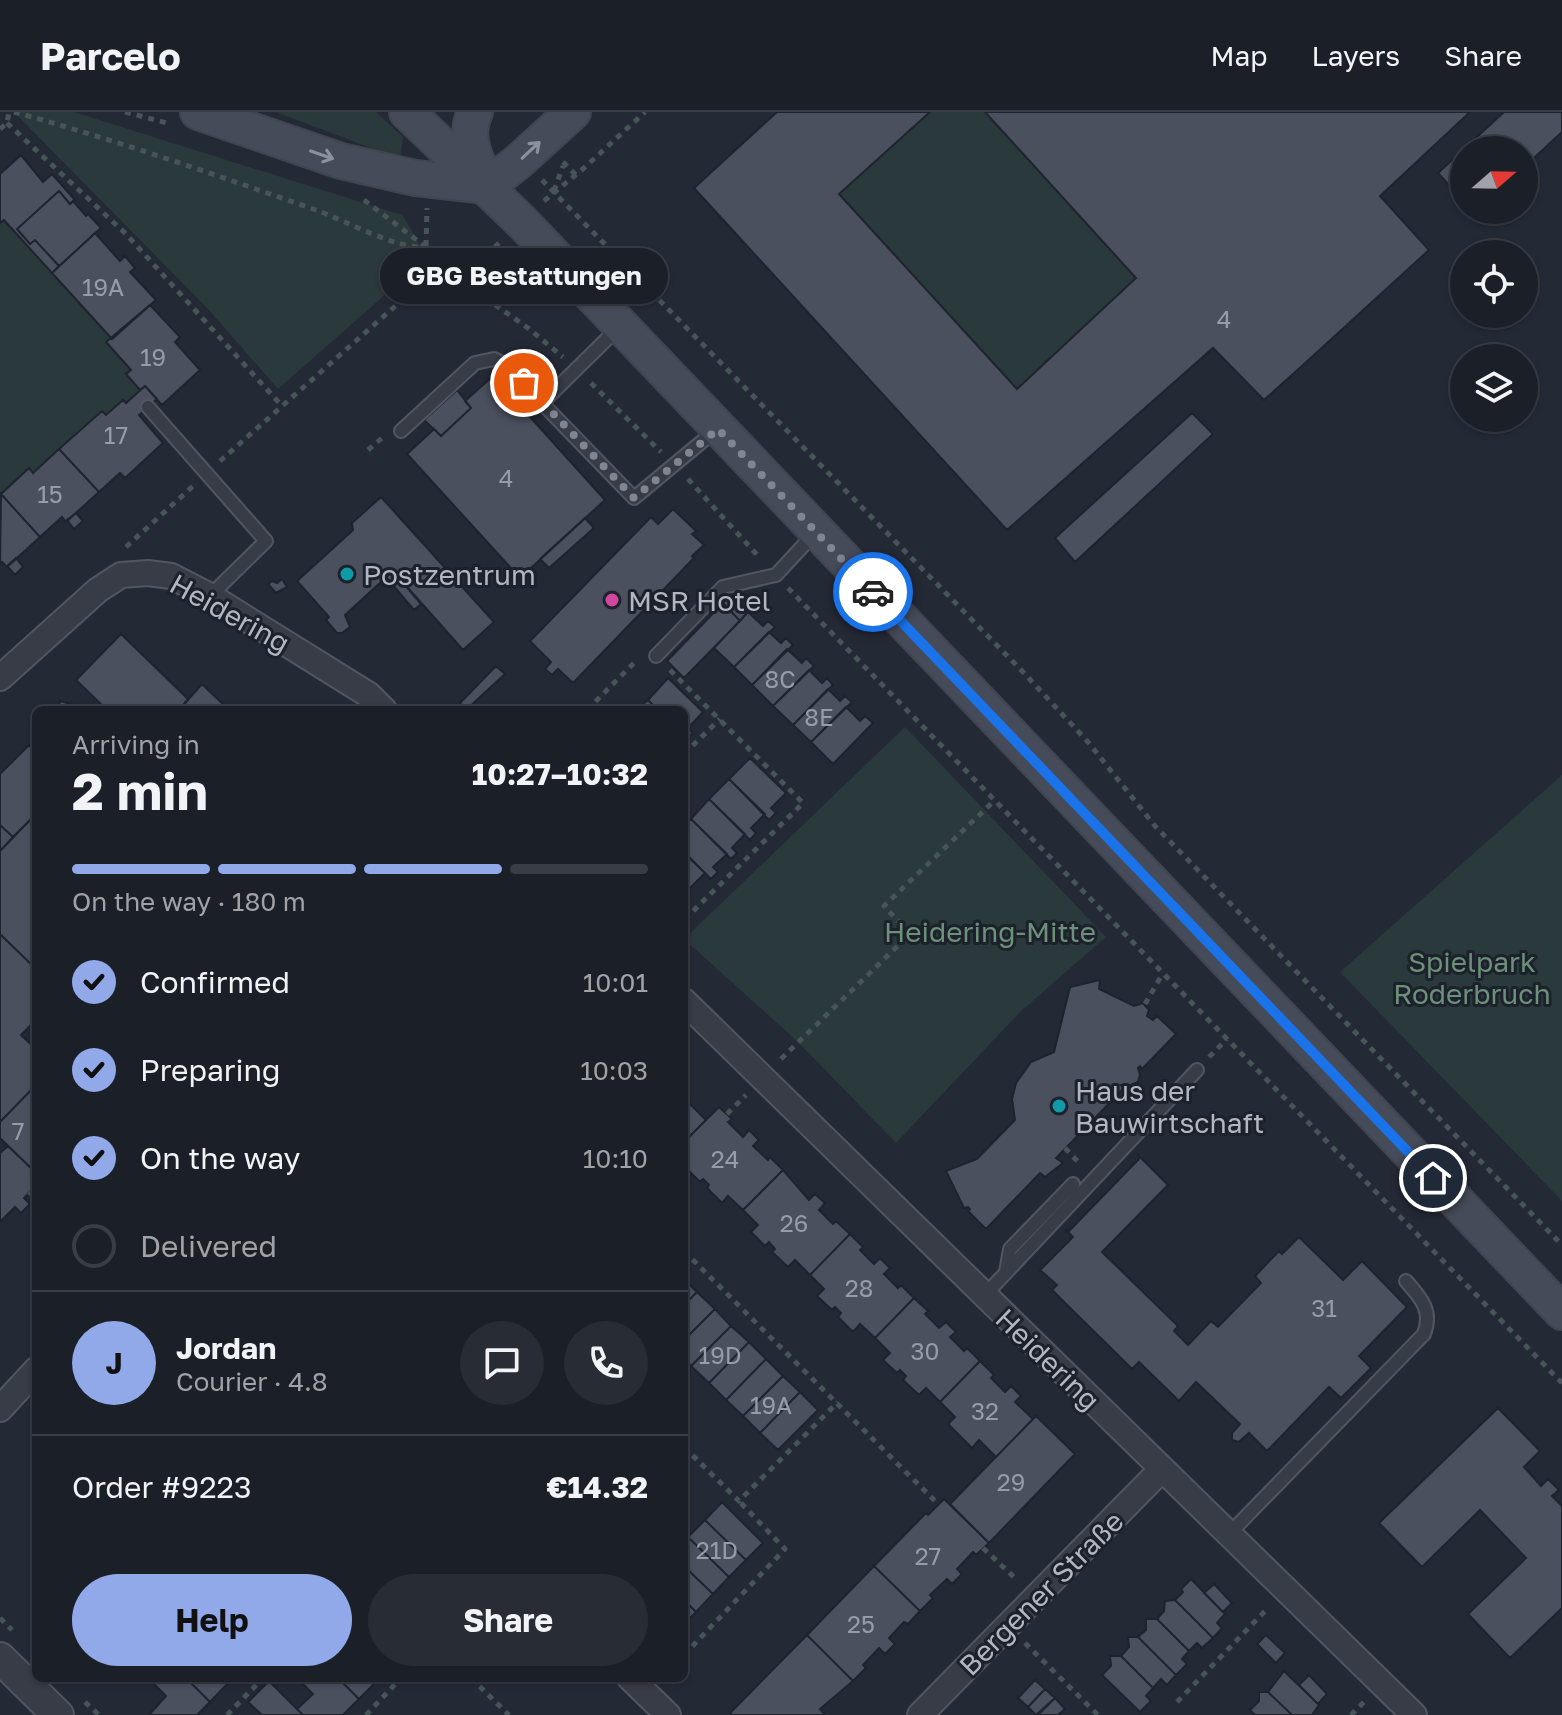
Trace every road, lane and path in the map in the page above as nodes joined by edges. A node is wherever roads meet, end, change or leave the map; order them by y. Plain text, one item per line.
1 (11, 112) edge
2 (198, 112) edge
3 (407, 112) edge
4 (475, 112) edge
5 (573, 112) edge
6 (645, 112) edge
7 (7, 123) junction
8 (0, 129) edge
9 (487, 186) junction
10 (444, 263) junction
11 (620, 326) junction
12 (576, 368) junction
13 (543, 402) junction
14 (281, 405) junction
15 (148, 407) dead end
16 (718, 429) junction
17 (401, 431) dead end
18 (674, 465) junction
19 (206, 474) junction
20 (817, 532) junction
21 (121, 575) junction
22 (776, 575) junction
23 (210, 596) junction
24 (656, 656) junction
25 (0, 678) edge
26 (380, 706) edge
27 (591, 706) edge
28 (720, 719) junction
29 (688, 750) edge
30 (995, 800) junction
31 (688, 916) edge
32 (1163, 973) junction
33 (1145, 1004) dead end
34 (688, 1005) edge
35 (1197, 1070) dead end
36 (762, 1079) junction
37 (727, 1114) dead end
38 (1073, 1184) dead end
39 (29, 1192) dead end
40 (32, 1195) edge
41 (1562, 1245) edge
42 (688, 1255) edge
43 (1006, 1272) junction
44 (1406, 1281) dead end
45 (984, 1296) junction
46 (1562, 1312) edge
47 (32, 1374) edge
48 (1562, 1383) edge
49 (838, 1402) junction
50 (0, 1409) edge
51 (688, 1451) edge
52 (1161, 1470) junction
53 (739, 1501) junction
54 (939, 1505) dead end
55 (1228, 1535) junction
56 (983, 1548) dead end
57 (1285, 1589) junction
58 (1036, 1597) junction
59 (1008, 1626) junction
60 (688, 1651) edge
61 (0, 1658) edge
62 (259, 1682) edge
63 (397, 1682) edge
64 (475, 1682) edge
65 (634, 1682) edge
66 (1177, 1702) dead end
67 (58, 1715) edge
68 (227, 1715) edge
69 (366, 1715) edge
70 (509, 1715) edge
71 (668, 1715) edge
72 (920, 1715) edge
73 (1098, 1715) edge
74 (1414, 1715) edge

1 - 7 path
1 - 10 path
2 -> 9 main road
3 - 9 main road
4 - 9 main road
9 -> 5 main road
6 - 41 path
7 - 8 path
7 - 14 path
9 - 11 main road
10 - 12 path
10 - 14 path
11 - 12 lane
11 - 16 main road
12 - 13 lane
12 - 18 path
13 - 17 lane
13 - 18 lane
14 - 19 path
15 - 19 lane
16 - 18 lane
16 - 20 main road
18 - 22 path
19 - 21 path
19 - 23 lane
20 - 22 lane
20 - 46 main road
21 - 23 street, Heidering
21 - 25 street
22 - 24 lane
22 - 30 path
23 - 26 street, Heidering
24 - 27 path
24 - 28 path
28 - 29 path
28 - 31 path
30 - 32 path
30 - 36 path
32 - 33 path
32 - 48 path
34 - 36 street, Heidering
35 - 43 lane
36 - 37 path
36 - 45 street, Heidering
38 - 43 lane
39 - 40 path
42 - 49 path
43 - 45 lane
44 - 55 lane
45 - 52 street, Heidering
47 - 50 street
49 - 53 path
49 - 54 path
51 - 53 path
52 - 55 street, Heidering
52 - 58 street, Bergener Straße
53 - 60 path
55 - 57 street, Heidering
56 - 58 path
57 - 66 path
57 - 74 street, Heidering
58 - 59 street, Bergener Straße
59 - 72 street, Bergener Straße
59 - 73 path
61 - 67 street
62 - 68 path
63 - 69 path
64 - 70 path
65 - 71 street

